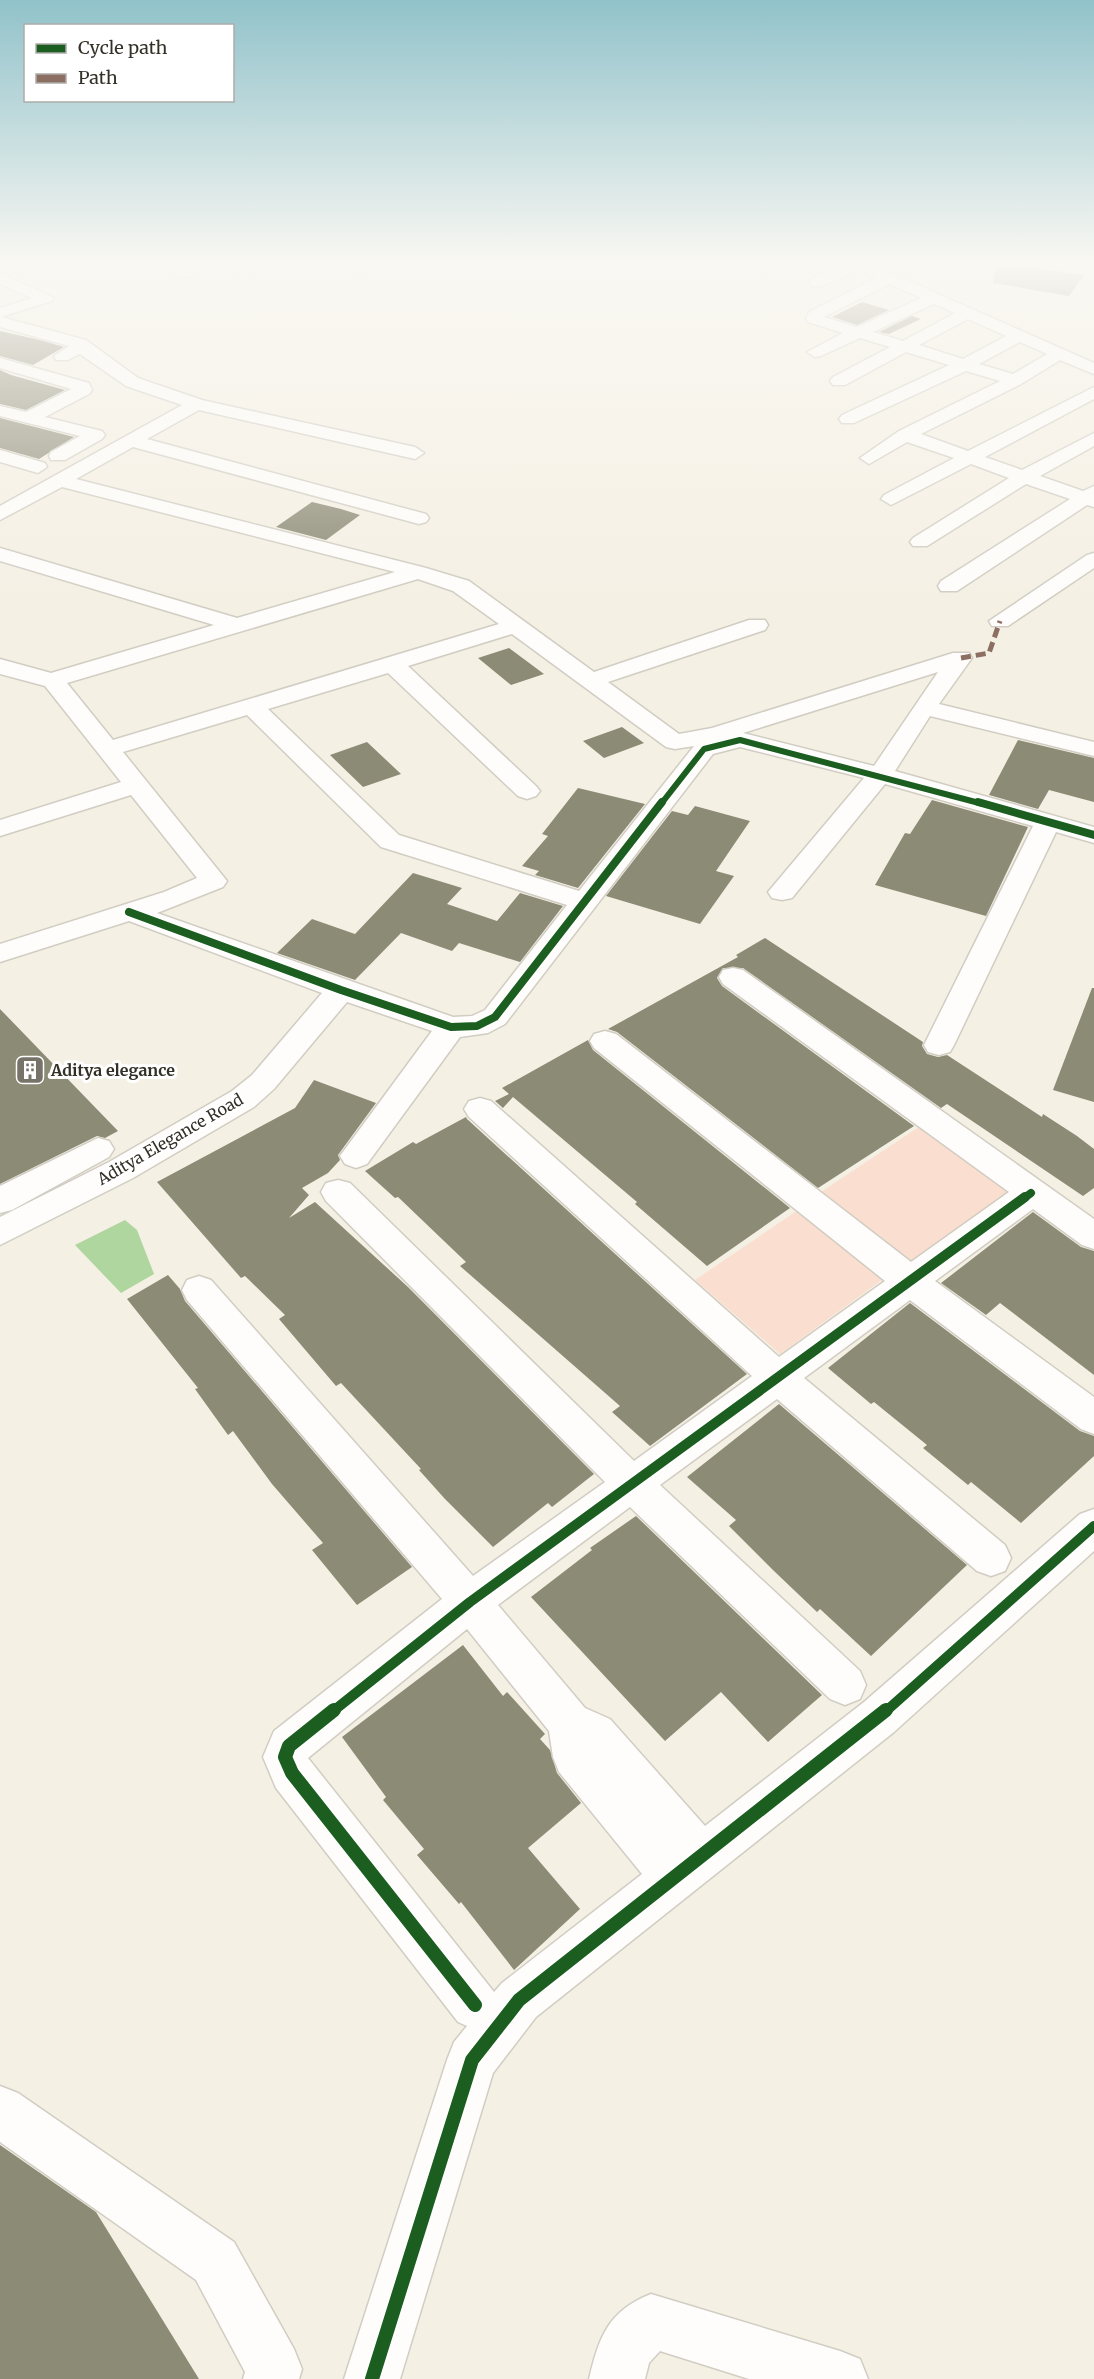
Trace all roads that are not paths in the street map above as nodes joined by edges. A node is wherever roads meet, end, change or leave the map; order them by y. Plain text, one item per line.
1 (72, 377) edge
2 (125, 377) edge
3 (846, 377) edge
4 (938, 377) edge
5 (1002, 377) edge
6 (1022, 377) edge
7 (838, 381) dead end
8 (1015, 381) junction
9 (1094, 392) edge
10 (197, 404) junction
11 (0, 411) edge
12 (29, 418) junction
13 (848, 419) dead end
14 (905, 435) junction
15 (1094, 439) edge
16 (132, 441) junction
17 (415, 453) dead end
18 (0, 456) edge
19 (869, 458) dead end
20 (968, 459) junction
21 (39, 467) junction
22 (19, 477) dead end
23 (1023, 477) junction
24 (60, 481) junction
25 (1090, 497) edge
26 (891, 499) dead end
27 (0, 514) edge
28 (419, 518) dead end
29 (920, 542) dead end
30 (0, 554) edge
31 (1094, 559) edge
32 (419, 572) junction
33 (949, 586) dead end
34 (999, 621) dead end
35 (236, 625) junction
36 (757, 625) dead end
37 (515, 626) junction
38 (0, 654) edge
39 (392, 664) junction
40 (0, 666) edge
41 (47, 674) junction
42 (589, 681) junction
43 (253, 707) junction
44 (924, 707) junction
45 (108, 749) junction
46 (1094, 749) edge
47 (880, 775) junction
48 (137, 784) junction
49 (527, 791) dead end
50 (1047, 824) junction
51 (0, 828) edge
52 (1094, 835) edge
53 (782, 892) dead end
54 (585, 902) junction
55 (129, 912) junction
56 (0, 952) edge
57 (733, 977) dead end
58 (341, 990) junction
59 (451, 1027) junction
60 (605, 1041) dead end
61 (939, 1045) dead end
62 (480, 1109) dead end
63 (98, 1149) dead end
64 (356, 1156) dead end
65 (338, 1192) dead end
66 (1031, 1193) junction
67 (0, 1201) edge
68 (0, 1232) edge
69 (1094, 1236) edge
70 (910, 1281) junction
71 (199, 1290) dead end
72 (777, 1377) junction
73 (1094, 1418) edge
74 (631, 1484) junction
75 (1094, 1526) edge
76 (991, 1558) dead end
77 (470, 1602) junction
78 (845, 1685) dead end
79 (688, 1867) junction
80 (475, 2005) dead end
81 (0, 2111) edge
82 (271, 2379) edge
83 (372, 2379) edge
84 (617, 2379) edge
85 (840, 2379) edge

1 - 12 street
2 - 10 street
3 - 7 street
4 - 13 street
5 - 8 street
6 - 8 street
8 - 14 street
9 - 20 street
10 - 16 street
10 - 17 street
11 - 12 street
12 - 21 street
14 - 19 street
14 - 20 street
15 - 23 street
16 - 24 street
16 - 28 street
18 - 21 street
20 - 23 street
20 - 26 street
21 - 22 street
23 - 25 street
23 - 29 street
24 - 27 street
24 - 32 street
25 - 33 street
30 - 35 street
31 - 34 street
32 - 35 street
32 - 37 street
35 - 41 street
36 - 42 street
37 - 39 street
37 - 42 street
38 - 41 street
39 - 43 street
39 - 49 street
40 - 41 street
41 - 45 street
42 - 44 street
43 - 45 street
43 - 54 street
44 - 46 street
44 - 47 street
45 - 48 street
47 - 50 street
47 - 53 street
47 - 54 street
48 - 51 street
48 - 55 street
50 - 52 street
50 - 61 street
54 - 59 street
55 - 56 street
55 - 58 street
57 - 66 street
58 - 59 street
58 - 68 street, Aditya Elegance Road
59 - 64 street
60 - 70 street
62 - 72 street
63 - 67 street
65 - 74 street
66 - 69 street
66 - 70 street
70 - 72 street
70 - 73 street
71 - 77 street
72 - 74 street
72 - 76 street
74 - 77 street
74 - 78 street
75 - 79 street
77 - 79 street
77 - 80 street
79 - 83 street
81 - 82 street
84 - 85 street

